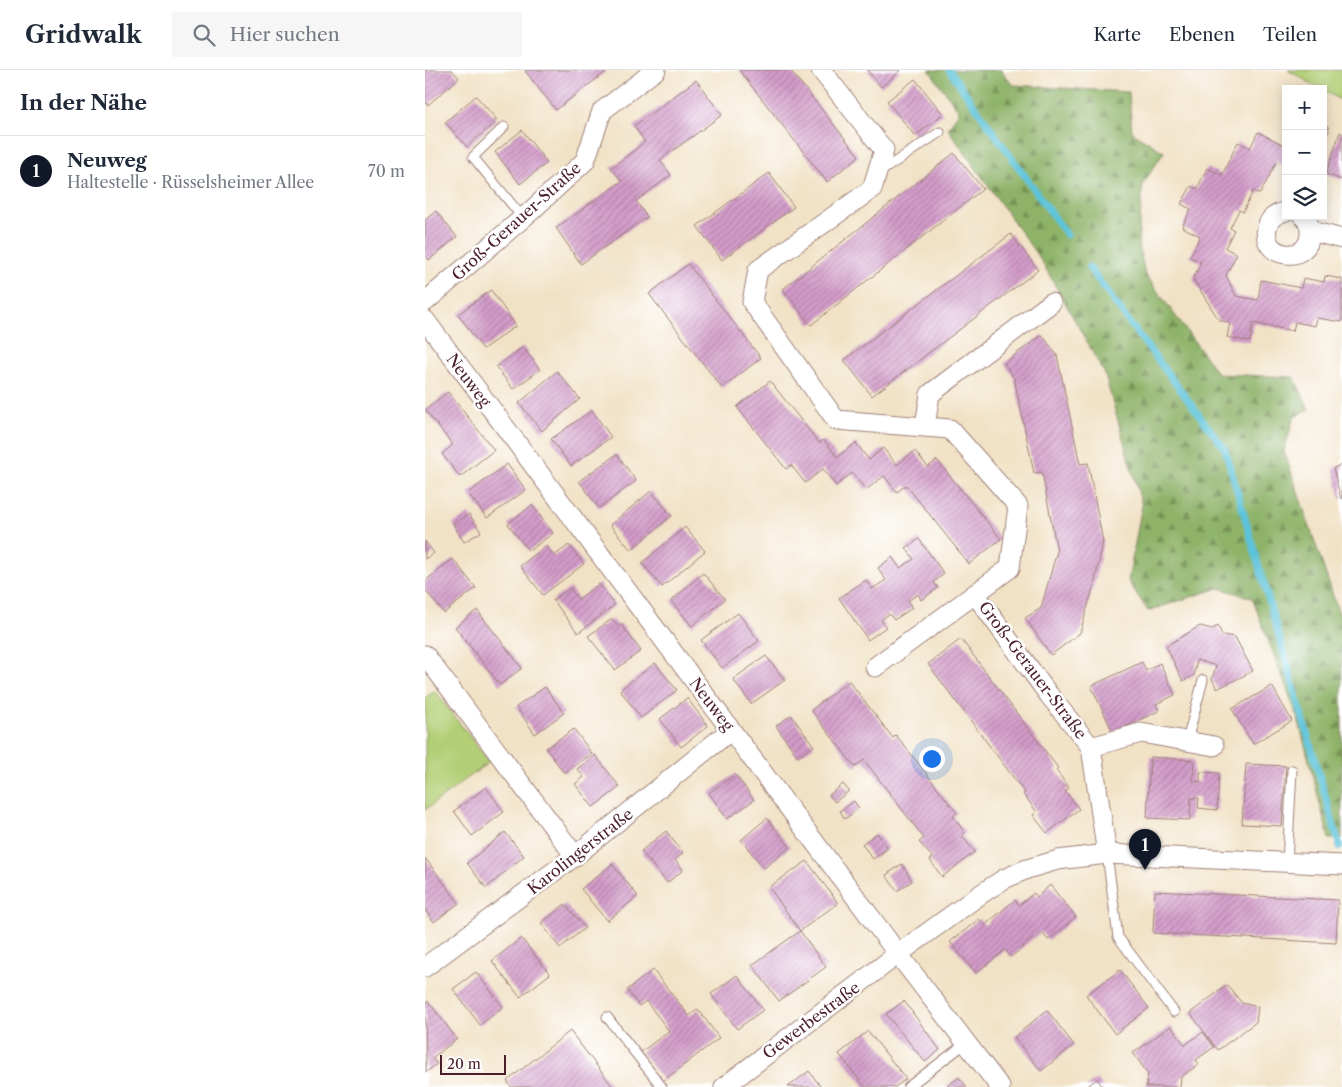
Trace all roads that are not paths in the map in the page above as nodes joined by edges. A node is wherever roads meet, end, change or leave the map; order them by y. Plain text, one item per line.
1 (656, 70) edge
2 (821, 70) edge
3 (504, 127) dead end
4 (940, 132) dead end
5 (877, 175) junction
6 (1282, 212) edge
7 (523, 218) junction
8 (1307, 224) edge
9 (1342, 239) edge
10 (425, 302) edge
11 (1051, 303) dead end
12 (425, 320) edge
13 (925, 426) junction
14 (975, 594) junction
15 (425, 655) edge
16 (875, 667) dead end
17 (1203, 680) dead end
18 (731, 730) junction
19 (1187, 741) junction
20 (1214, 746) dead end
21 (1091, 747) junction
22 (1292, 770) dead end
23 (1107, 854) junction
24 (575, 856) junction
25 (1287, 863) junction
26 (1342, 865) edge
27 (898, 954) junction
28 (425, 967) edge
29 (1174, 1012) dead end
30 (607, 1017) dead end
31 (966, 1043) junction
32 (663, 1087) edge
33 (724, 1087) edge
34 (908, 1087) edge
35 (1000, 1087) edge

1 - 7 street, Groß-Gerauer-Straße
2 - 5 street, Groß-Gerauer-Straße
3 - 7 lane
4 - 5 lane, Groß-Gerauer-Straße
5 - 13 street, Groß-Gerauer-Straße
6 - 8 street
7 - 10 street, Groß-Gerauer-Straße
8 - 9 street
11 - 13 street
12 - 18 street, Neuweg
13 - 14 street, Groß-Gerauer-Straße
14 - 16 street, Groß-Gerauer-Straße
14 - 21 street, Groß-Gerauer-Straße
15 - 24 street
17 - 19 lane
18 - 24 street, Karolingerstraße
18 - 27 street, Neuweg
19 - 20 street, Groß-Gerauer-Straße
19 - 21 street, Groß-Gerauer-Straße
21 - 23 street, Groß-Gerauer-Straße
22 - 25 lane
23 - 25 street, Gewerbestraße
23 - 27 street, Gewerbestraße
23 - 29 lane
24 - 28 street, Karolingerstraße
25 - 26 street, Gewerbestraße
27 - 31 street, Neuweg
27 - 33 street, Gewerbestraße
30 - 32 lane
31 - 34 lane
31 - 35 street, Neuweg

